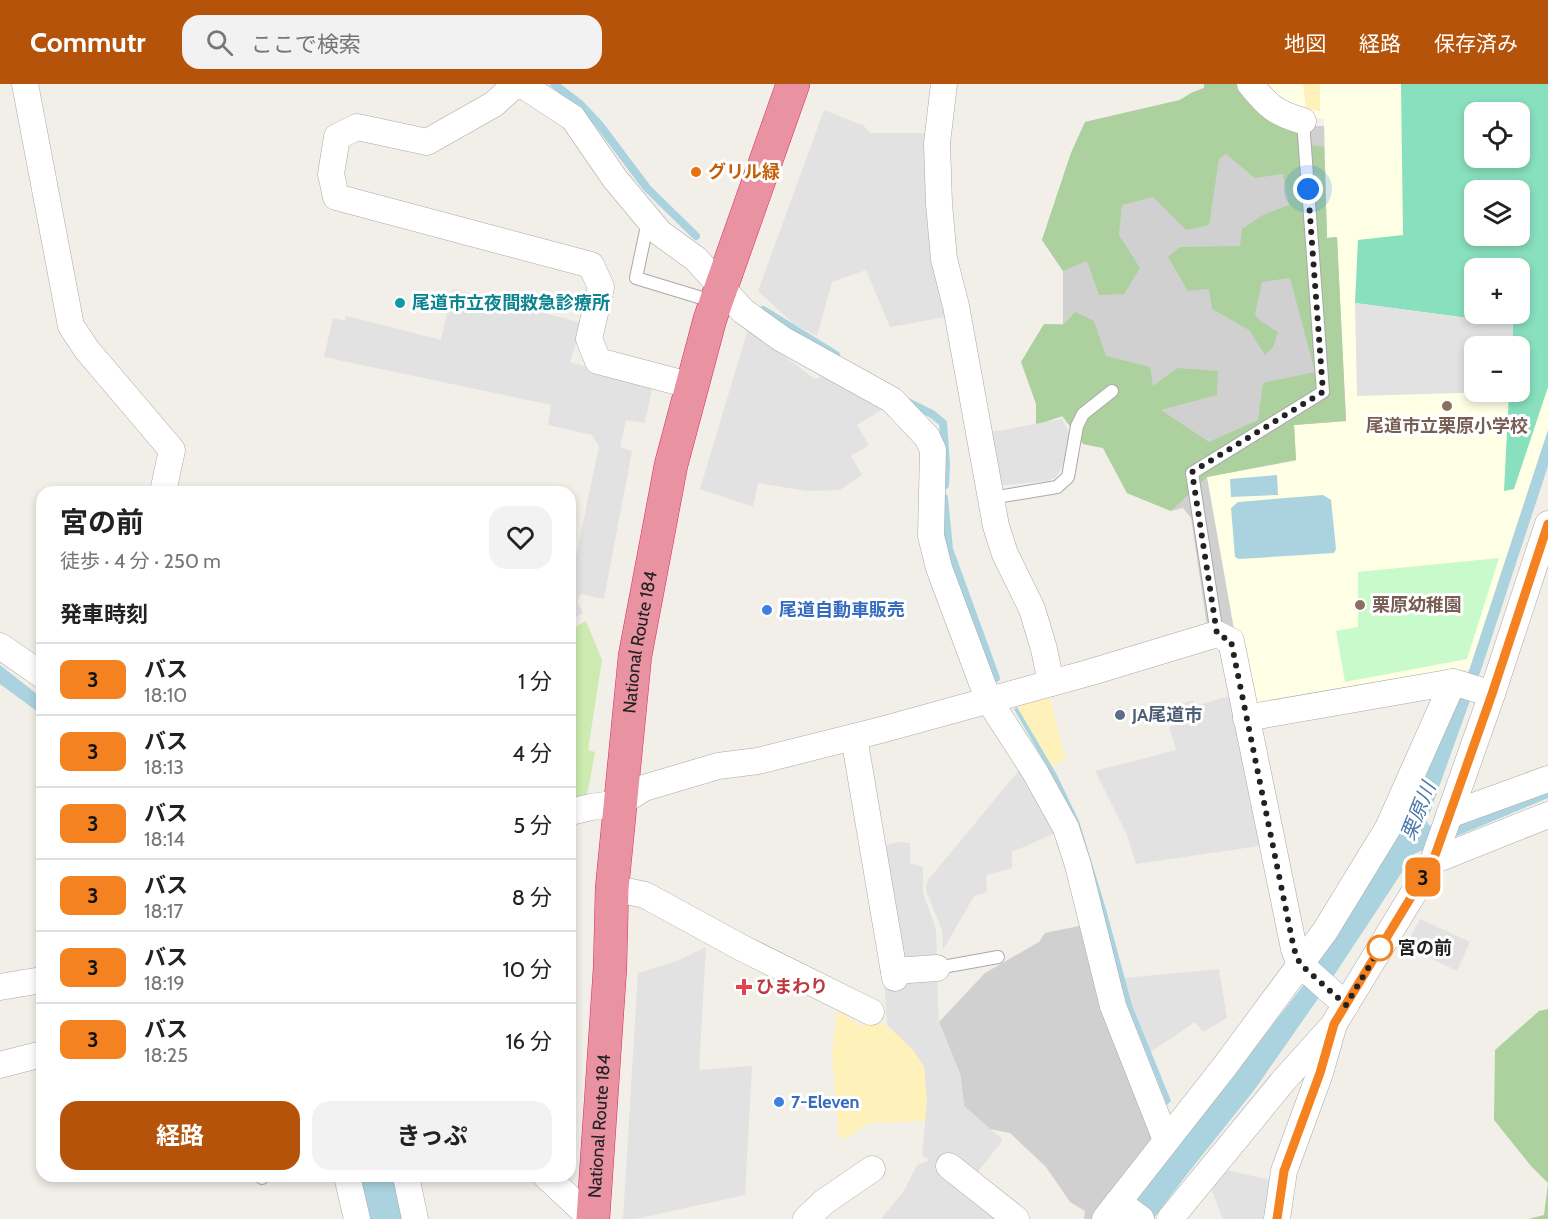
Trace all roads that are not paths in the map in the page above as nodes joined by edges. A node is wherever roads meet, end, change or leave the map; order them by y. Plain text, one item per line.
1 (25, 84) edge
2 (518, 84) edge
3 (793, 84) edge
4 (944, 84) edge
5 (1250, 84) edge
6 (1303, 121) joint
7 (649, 220) junction
8 (718, 294) junction
9 (693, 386) junction
10 (1112, 392) dead end
11 (164, 486) edge
12 (991, 498) junction
13 (1548, 524) edge
14 (1217, 634) junction
15 (0, 646) edge
16 (36, 671) edge
17 (1051, 683) junction
18 (1471, 687) junction
19 (988, 699) junction
20 (1246, 718) junction
21 (854, 737) junction
22 (1548, 779) edge
23 (620, 803) junction
24 (576, 811) edge
25 (1449, 815) junction
26 (1548, 815) edge
27 (1435, 856) junction
28 (612, 888) junction
29 (998, 957) dead end
30 (1303, 967) junction
31 (937, 968) joint
32 (36, 981) edge
33 (0, 987) edge
34 (1336, 1006) junction
35 (871, 1012) dead end
36 (36, 1056) edge
37 (0, 1065) edge
38 (1166, 1140) junction
39 (949, 1166) dead end
40 (872, 1168) dead end
41 (348, 1182) edge
42 (407, 1182) edge
43 (552, 1182) edge
44 (1122, 1212) edge
45 (357, 1219) edge
46 (415, 1219) edge
47 (592, 1219) edge
48 (806, 1219) edge
49 (1016, 1219) edge
50 (1170, 1219) edge
51 (1277, 1219) edge

1 - 11 street
2 - 7 street
2 - 9 street
3 - 8 highway, National Route 184
4 - 12 street
5 - 6 street
6 - 14 lane
7 - 8 street
7 - 8 lane
8 - 9 highway, National Route 184
8 - 19 street
9 - 23 highway, National Route 184
10 - 12 lane
12 - 17 street
13 - 18 street
14 - 17 street
14 - 20 street
15 - 16 street
17 - 19 street
18 - 20 street
18 - 25 street
18 - 30 street
19 - 21 street
19 - 38 street
20 - 30 street
21 - 23 street
21 - 31 street
22 - 25 street
23 - 24 street
23 - 28 highway, National Route 184
25 - 27 street
26 - 27 street
27 - 34 street
28 - 35 street
28 - 47 highway, National Route 184
29 - 31 lane
30 - 34 street
30 - 38 street
32 - 33 street
34 - 50 street
34 - 51 street
36 - 37 street
38 - 44 street
39 - 49 street
40 - 48 street
41 - 45 street
42 - 46 street
43 - 47 street

